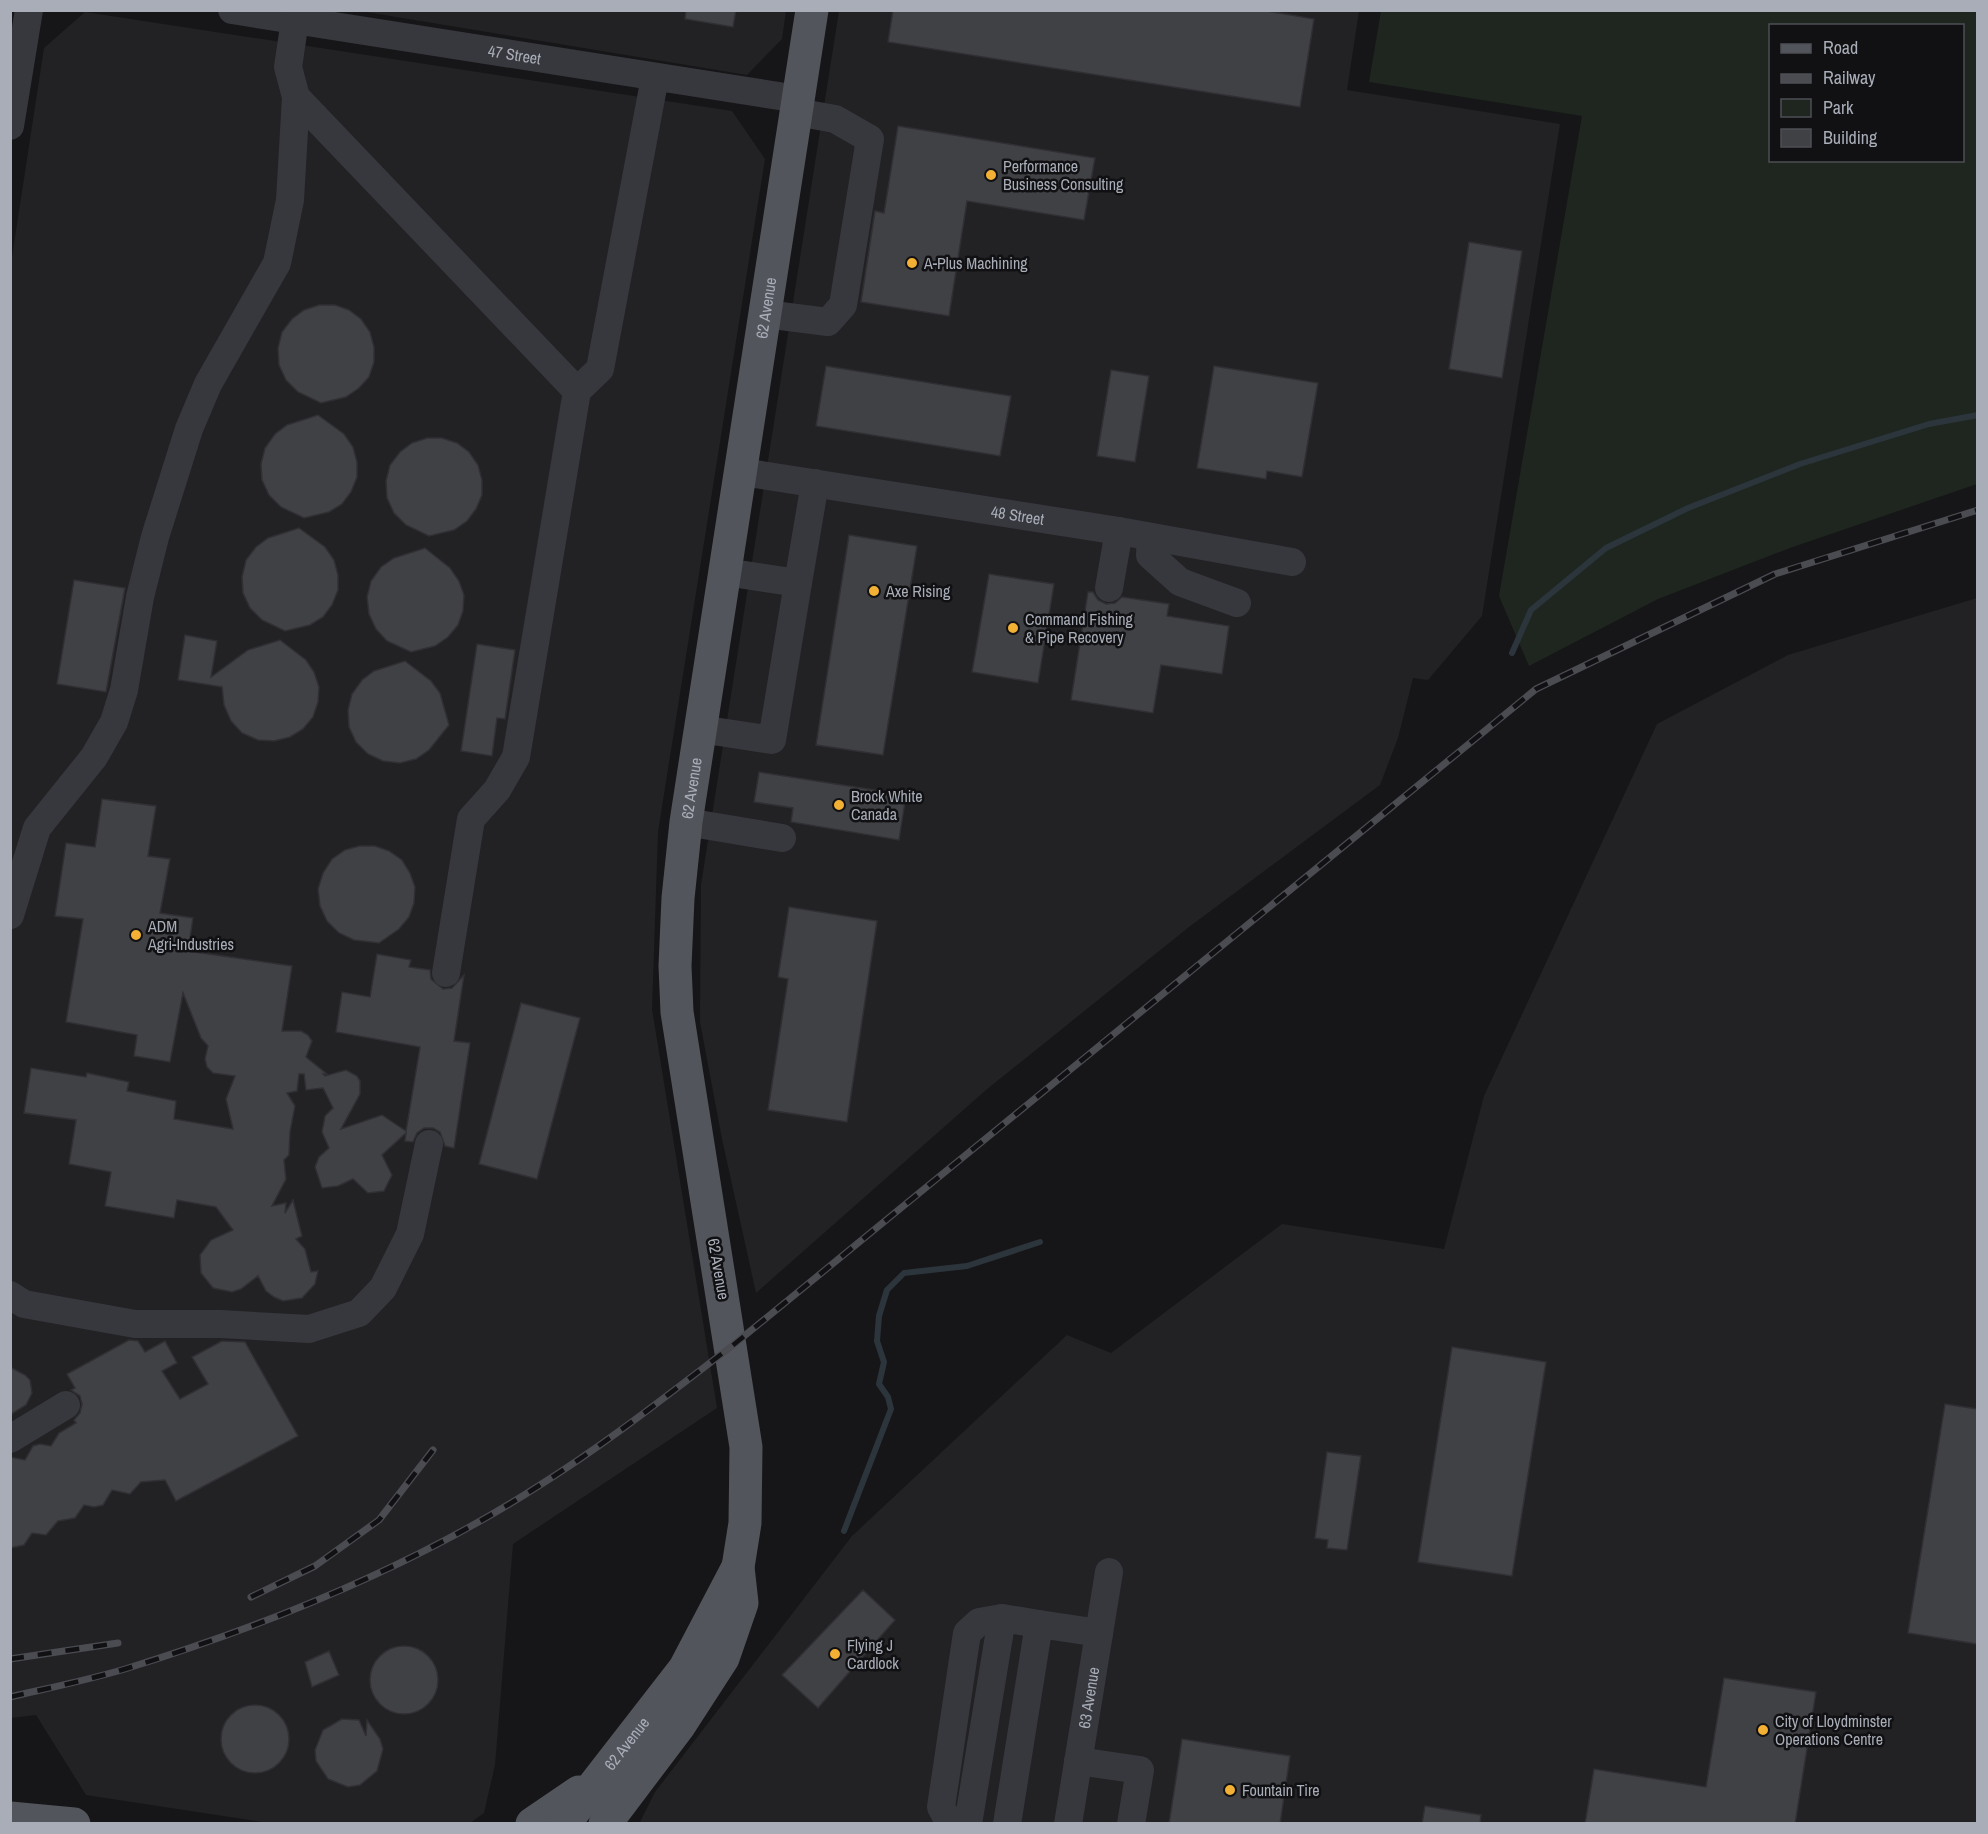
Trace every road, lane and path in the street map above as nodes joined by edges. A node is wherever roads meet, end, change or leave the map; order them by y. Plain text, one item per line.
1 (29, 10) edge
2 (232, 10) edge
3 (812, 10) edge
4 (295, 20) junction
5 (655, 77) junction
6 (296, 97) junction
7 (797, 105) junction
8 (10, 126) edge
9 (765, 314) junction
10 (577, 391) junction
11 (741, 472) junction
12 (815, 483) junction
13 (1119, 531) junction
14 (1151, 537) junction
15 (1292, 562) dead end
16 (725, 573) junction
17 (798, 583) junction
18 (1109, 588) dead end
19 (1237, 603) dead end
20 (700, 729) junction
21 (686, 822) junction
22 (782, 838) dead end
23 (10, 915) edge
24 (446, 973) dead end
25 (429, 1144) dead end
26 (10, 1295) edge
27 (66, 1405) dead end
28 (10, 1439) edge
29 (738, 1567) junction
30 (1109, 1572) dead end
31 (1002, 1618) junction
32 (1039, 1624) junction
33 (1099, 1633) junction
34 (1078, 1761) junction
35 (598, 1779) junction
36 (10, 1818) edge
37 (612, 1818) edge
38 (74, 1824) edge
39 (532, 1824) edge
40 (564, 1824) edge
41 (950, 1824) edge
42 (968, 1824) edge
43 (1007, 1824) edge
44 (1068, 1824) edge
45 (1131, 1824) edge

1 - 8 street
2 - 4 street, 47 Street
3 - 7 main road, 62 Avenue
4 - 5 street, 47 Street
4 - 6 street
5 - 7 street, 47 Street
5 - 10 street
6 - 10 street
6 - 23 street
7 - 9 main road, 62 Avenue
7 - 9 street, 47 Street
9 - 11 main road, 62 Avenue
10 - 24 street
11 - 12 street, 48 Street
11 - 16 main road, 62 Avenue
12 - 13 street, 48 Street
12 - 17 street
13 - 14 street, 48 Street
13 - 18 street
14 - 15 street, 48 Street
14 - 19 street
16 - 17 street
16 - 20 main road, 62 Avenue
17 - 20 street
20 - 21 main road, 62 Avenue
21 - 22 street
21 - 29 main road, 62 Avenue
25 - 26 street
27 - 28 street
29 - 35 main road, 62 Avenue
29 - 37 main road, 62 Avenue
30 - 33 street, 63 Avenue
31 - 32 street
31 - 41 street
31 - 42 street
32 - 33 street
32 - 43 street
33 - 34 street, 63 Avenue
34 - 44 street, 63 Avenue
34 - 45 street
35 - 39 main road
35 - 40 main road, 62 Avenue
36 - 38 main road

